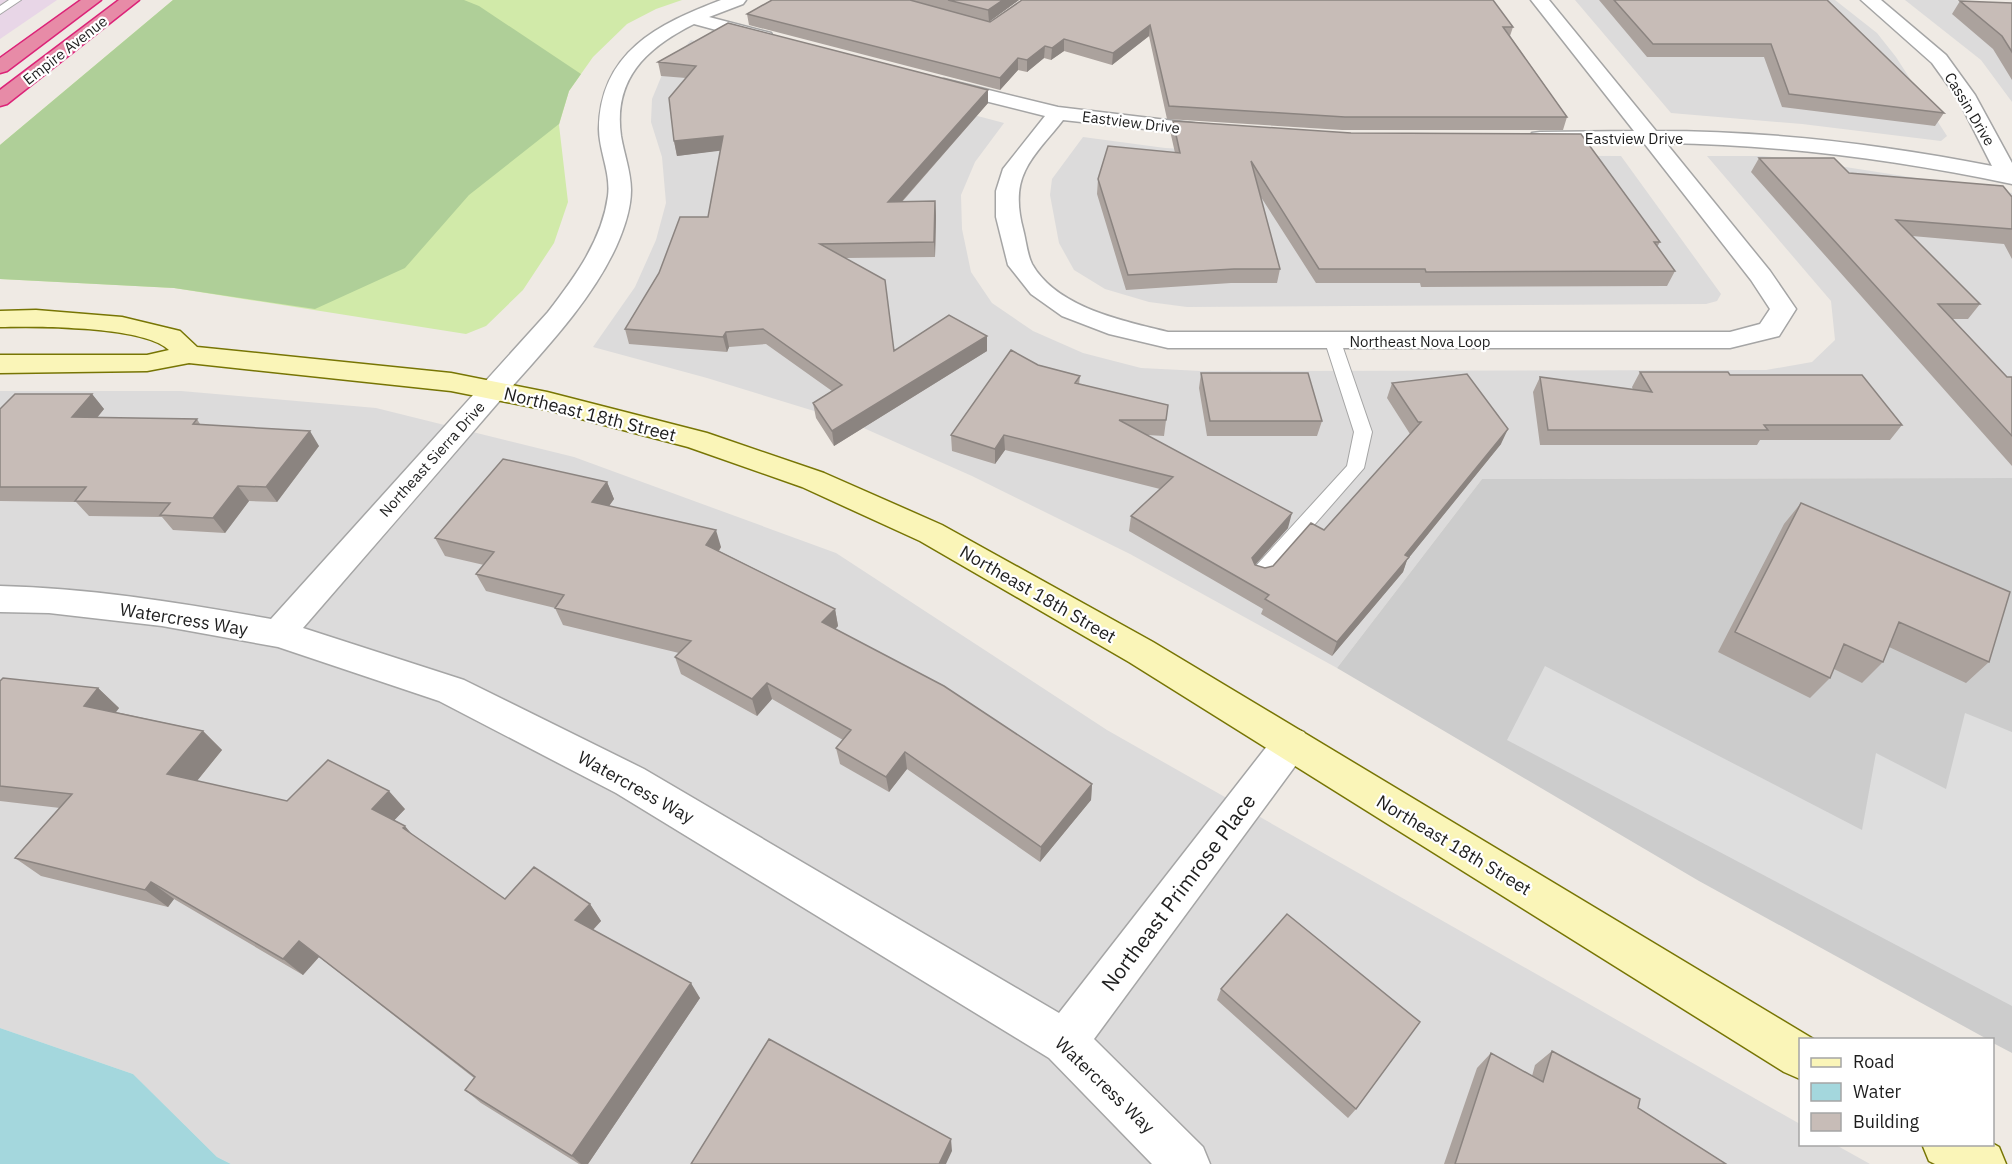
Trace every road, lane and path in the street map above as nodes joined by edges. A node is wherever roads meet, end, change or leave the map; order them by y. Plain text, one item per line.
1 (16, 0) edge
2 (92, 0) edge
3 (130, 0) edge
4 (737, 0) edge
5 (1540, 0) edge
6 (1870, 0) edge
7 (0, 11) edge
8 (691, 18) junction
9 (787, 43) edge
10 (0, 67) edge
11 (924, 79) edge
12 (0, 100) edge
13 (1058, 113) junction
14 (1238, 133) edge
15 (1520, 138) edge
16 (1649, 138) junction
17 (2010, 176) edge
18 (0, 319) edge
19 (1333, 342) junction
20 (189, 355) junction
21 (0, 364) edge
22 (493, 390) junction
23 (1260, 574) edge
24 (0, 599) edge
25 (278, 634) junction
26 (1291, 743) junction
27 (1065, 1042) junction
28 (1799, 1055) edge
29 (1950, 1146) edge
30 (1186, 1164) edge
31 (1982, 1164) edge

1 - 7 lane
2 - 10 highway, Empire Avenue
3 - 12 highway, Empire Avenue
4 - 8 street, Northeast Sierra Drive
5 - 16 street
6 - 17 street, Cassin Drive
8 - 9 street
8 - 22 street, Northeast Sierra Drive
11 - 13 street, Eastview Drive
13 - 14 street, Eastview Drive
13 - 19 street, Northeast Nova Loop
15 - 16 street, Eastview Drive
16 - 17 street, Eastview Drive
16 - 19 street, Northeast Nova Loop
18 - 20 main road
19 - 23 lane
20 - 21 main road, Northeast 18th Street
20 - 22 main road, Northeast 18th Street
22 - 25 street, Northeast Sierra Drive
22 - 26 main road, Northeast 18th Street
24 - 25 street, Watercress Way
25 - 27 street, Watercress Way
26 - 27 street, Northeast Primrose Place
26 - 28 main road, Northeast 18th Street
27 - 30 street, Watercress Way
29 - 31 main road

